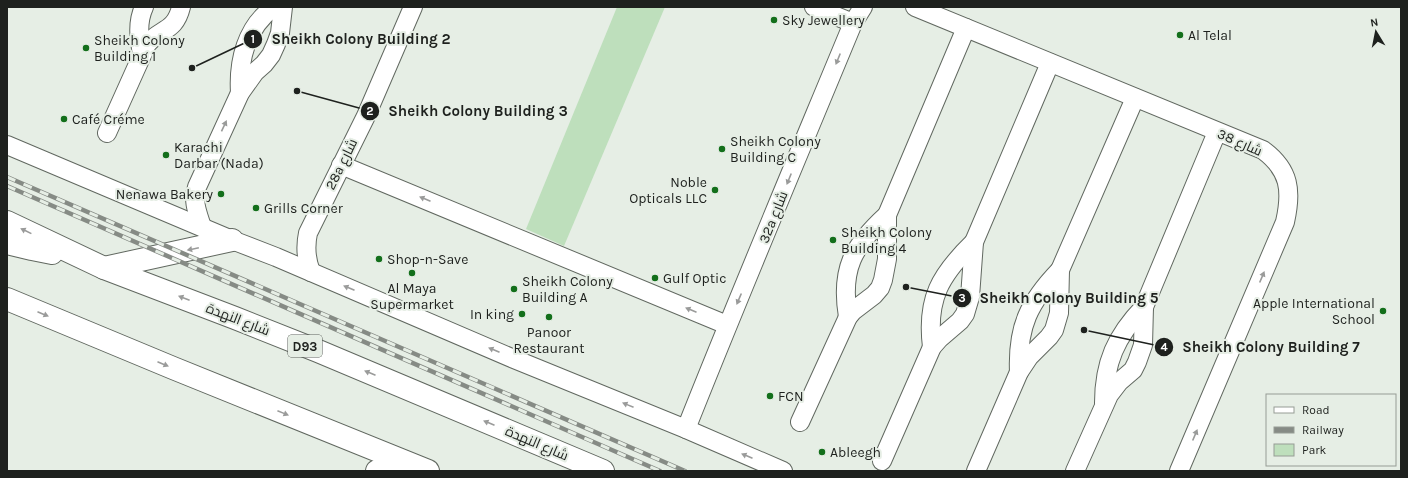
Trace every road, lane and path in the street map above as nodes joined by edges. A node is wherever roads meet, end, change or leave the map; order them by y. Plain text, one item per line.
1 (144, 7) edge
2 (181, 7) edge
3 (274, 7) edge
4 (283, 7) edge
5 (413, 7) edge
6 (814, 7) edge
7 (863, 7) edge
8 (915, 7) edge
9 (853, 23) junction
10 (966, 28) junction
11 (142, 54) junction
12 (1050, 63) junction
13 (240, 93) junction
14 (1135, 98) junction
15 (1217, 132) junction
16 (107, 133) dead end
17 (7, 145) edge
18 (341, 165) junction
19 (887, 215) junction
20 (7, 222) edge
21 (202, 227) junction
22 (308, 234) junction
23 (232, 240) junction
24 (974, 242) junction
25 (7, 243) edge
26 (81, 257) junction
27 (276, 257) junction
28 (104, 268) junction
29 (1060, 270) junction
30 (311, 272) junction
31 (7, 299) edge
32 (1144, 307) junction
33 (848, 317) junction
34 (727, 326) junction
35 (932, 347) junction
36 (1019, 372) junction
37 (1104, 405) junction
38 (800, 422) dead end
39 (686, 429) junction
40 (399, 460) junction
41 (882, 460) dead end
42 (377, 471) edge
43 (428, 471) edge
44 (603, 471) edge
45 (783, 471) edge
46 (976, 471) edge
47 (1076, 471) edge
48 (1179, 471) edge

1 - 11 street
2 - 11 street
3 - 13 street
4 - 13 street
5 - 18 street, 28a شارع
6 - 9 street
7 - 9 street, 32a شارع
8 - 10 street, شارع 38
9 -> 34 street, 32a شارع
10 - 12 street, شارع 38
10 - 19 street
11 - 16 street
12 - 14 street, شارع 38
12 - 24 street
21 -> 13 street
14 - 15 street, شارع 38
14 - 29 street
15 - 32 street
48 -> 15 street, شارع 38
17 - 21 street
18 - 22 street, 28a شارع
34 -> 18 street
19 - 33 street
19 - 33 street
26 -> 20 main road, شارع النهدة / D93
21 - 23 street
22 - 27 street, 28a شارع
22 - 30 street, 28a شارع
23 - 27 street
23 -> 28 main road
24 - 35 street
24 - 35 street
25 - 26 main road
26 - 28 main road, شارع النهدة / D93
27 - 30 street
44 -> 28 main road, شارع النهدة / D93
29 - 36 street
29 - 36 street
39 -> 30 street
31 -> 40 main road
32 - 37 street
32 - 37 street
33 - 38 street
34 - 39 street, 32a شارع
35 - 41 street
36 - 46 street
37 - 47 street
45 -> 39 street
40 - 42 main road
40 - 43 main road

